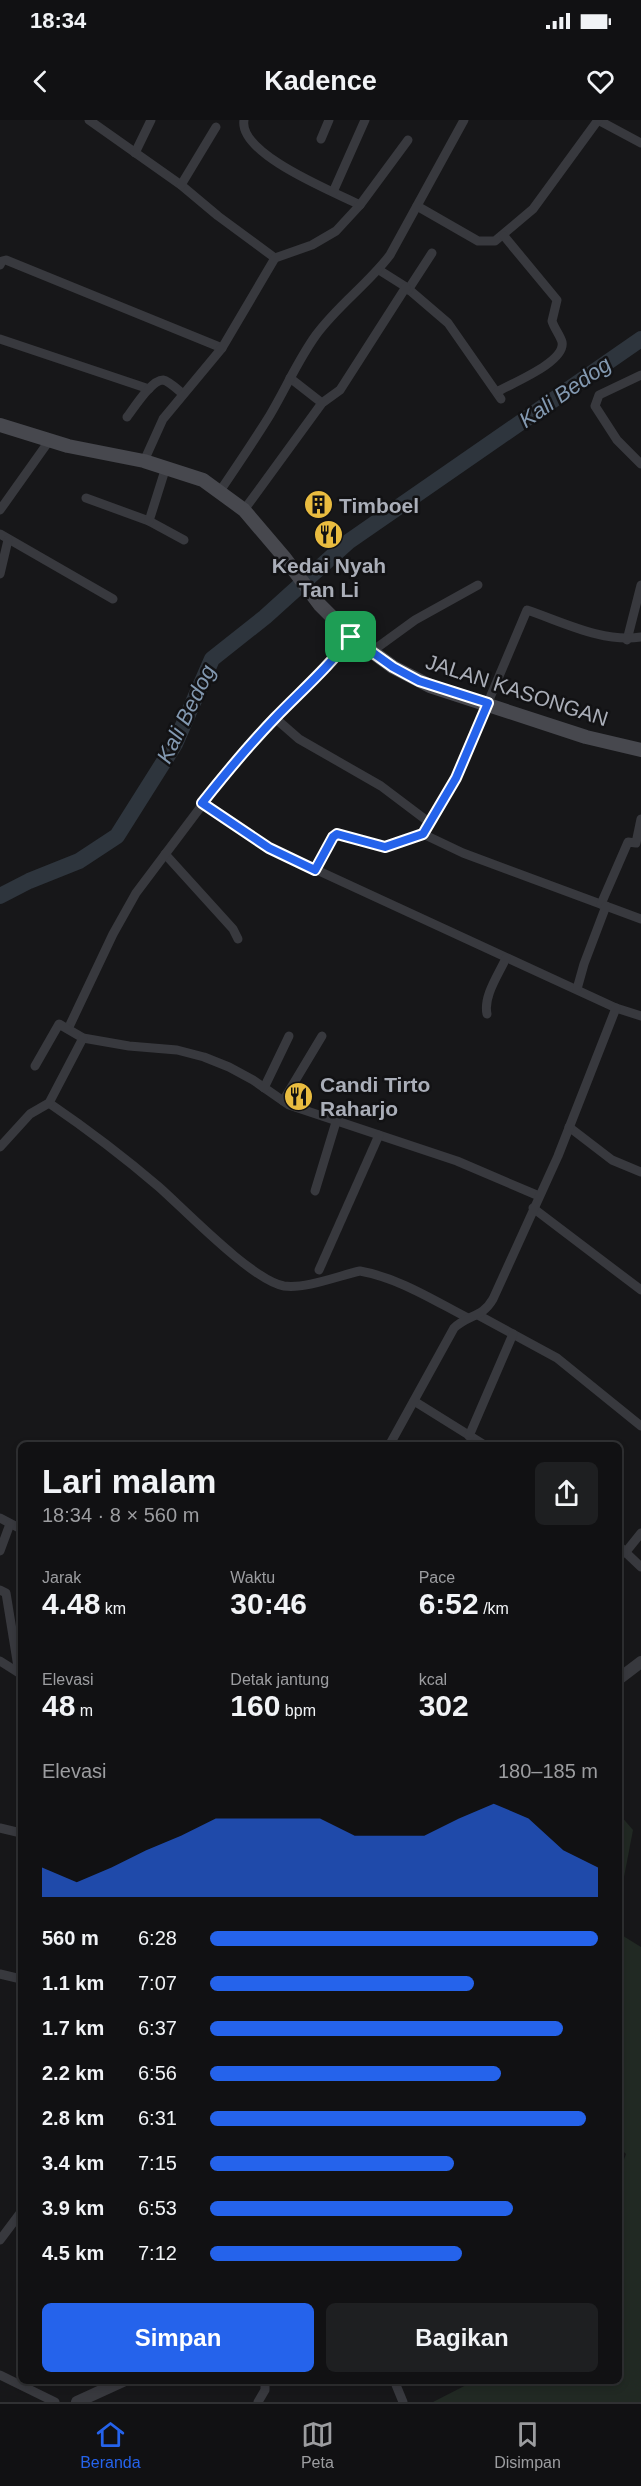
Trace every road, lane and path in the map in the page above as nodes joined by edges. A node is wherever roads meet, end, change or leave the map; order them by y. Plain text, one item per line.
1 (89, 120) edge
2 (151, 120) edge
3 (244, 120) edge
4 (329, 120) edge
5 (365, 120) edge
6 (464, 120) edge
7 (598, 120) edge
8 (216, 127) dead end
9 (321, 140) dead end
10 (408, 140) dead end
11 (641, 143) edge
12 (135, 153) junction
13 (181, 185) junction
14 (333, 192) junction
15 (360, 205) junction
16 (417, 206) junction
17 (504, 236) junction
18 (432, 253) dead end
19 (275, 258) junction
20 (0, 265) edge
21 (379, 270) junction
22 (407, 289) junction
23 (0, 339) edge
24 (222, 348) junction
25 (641, 375) edge
26 (290, 378) junction
27 (149, 389) junction
28 (183, 394) junction
29 (322, 404) junction
30 (127, 417) dead end
31 (0, 425) edge
32 (50, 441) junction
33 (144, 461) junction
34 (641, 464) edge
35 (166, 467) junction
36 (220, 492) junction
37 (86, 498) dead end
38 (0, 510) edge
39 (244, 510) junction
40 (149, 521) junction
41 (0, 534) edge
42 (8, 540) junction
43 (184, 540) dead end
44 (0, 574) edge
45 (478, 585) dead end
46 (641, 585) edge
47 (113, 599) dead end
48 (351, 637) junction
49 (641, 637) edge
50 (627, 640) junction
51 (371, 652) junction
52 (488, 703) junction
53 (275, 718) junction
54 (641, 750) edge
55 (202, 803) junction
56 (641, 819) edge
57 (430, 823) junction
58 (423, 834) junction
59 (639, 843) edge
60 (165, 854) junction
61 (315, 870) junction
62 (604, 905) junction
63 (641, 919) edge
64 (238, 939) dead end
65 (506, 958) junction
66 (577, 989) junction
67 (616, 1008) junction
68 (487, 1014) dead end
69 (641, 1016) edge
70 (68, 1029) junction
71 (289, 1036) dead end
72 (322, 1036) dead end
73 (83, 1038) junction
74 (35, 1066) dead end
75 (264, 1088) junction
76 (283, 1101) junction
77 (49, 1103) junction
78 (336, 1122) junction
79 (569, 1127) junction
80 (379, 1135) junction
81 (0, 1146) edge
82 (641, 1172) edge
83 (315, 1191) dead end
84 (539, 1196) junction
85 (533, 1208) junction
86 (319, 1270) dead end
87 (641, 1290) edge
88 (478, 1315) junction
89 (468, 1318) junction
90 (513, 1334) junction
91 (414, 1401) junction
92 (641, 1426) edge
93 (469, 1436) junction
94 (391, 1442) edge
95 (480, 1442) edge
96 (0, 1518) edge
97 (10, 1524) junction
98 (18, 1528) edge
99 (641, 1533) edge
100 (622, 1550) edge
101 (0, 1551) edge
102 (641, 1567) edge
103 (0, 1590) edge
104 (0, 1662) edge
105 (641, 1662) edge
106 (18, 1667) edge
107 (18, 1672) edge
108 (622, 1676) edge
109 (0, 1828) edge
110 (18, 1832) edge
111 (0, 1974) edge
112 (18, 1978) edge
113 (18, 2216) edge
114 (0, 2240) edge
115 (0, 2375) edge
116 (18, 2384) edge
117 (18, 2384) edge
118 (116, 2384) edge
119 (265, 2384) edge
120 (396, 2384) edge
121 (55, 2402) edge
122 (77, 2402) edge
123 (258, 2402) edge
124 (403, 2402) edge

1 - 12 street
2 - 12 street
3 - 14 street
4 - 9 street
5 - 14 street
6 - 16 street
7 - 11 street
7 - 17 street
8 - 13 street
10 - 15 street
12 - 13 street
13 - 19 street
14 - 15 street
15 - 19 street
16 - 17 street
16 - 21 street
17 - 22 street
18 - 22 street
19 - 24 street
20 - 24 street
21 - 22 street
21 - 26 street
22 - 29 street
23 - 27 street
24 - 28 street
25 - 34 street
26 - 29 street
26 - 36 street
27 - 28 street
27 - 30 street
28 - 33 street
29 - 39 street
31 - 32 main road, JALAN KASONGAN
32 - 33 main road, JALAN KASONGAN
32 - 38 street
33 - 35 main road, JALAN KASONGAN
35 - 36 main road, JALAN KASONGAN
35 - 40 street
36 - 39 main road, JALAN KASONGAN
37 - 40 street
39 - 48 main road, JALAN KASONGAN
40 - 43 street
41 - 42 street
42 - 44 street
42 - 47 street
45 - 51 street
46 - 50 street
48 - 51 main road, JALAN KASONGAN
48 - 53 street
49 - 50 street
50 - 52 street
51 - 52 main road, JALAN KASONGAN
52 - 54 main road, JALAN KASONGAN
52 - 57 street
53 - 55 street
53 - 57 street
55 - 60 street
55 - 61 street
56 - 59 street
57 - 58 street
58 - 61 street
58 - 62 street
59 - 62 street
60 - 64 street
60 - 70 street
61 - 65 street
62 - 63 street
62 - 66 street
65 - 66 street
65 - 68 street
66 - 67 street
67 - 69 street
67 - 79 street
70 - 73 street
70 - 74 street
71 - 75 street
72 - 76 street
73 - 75 street
73 - 77 street
75 - 76 street
76 - 78 street
77 - 81 street
77 - 89 street
78 - 80 street
78 - 83 street
79 - 82 street
79 - 84 street
80 - 84 street
80 - 86 street
84 - 85 street
85 - 87 street
85 - 88 street
88 - 89 street
88 - 90 street
89 - 91 street
90 - 92 street
90 - 93 street
91 - 93 street
91 - 94 street
93 - 95 street
96 - 97 street
97 - 98 street
97 - 101 street
99 - 100 street
100 - 102 street
103 - 106 street
104 - 107 street
105 - 108 street
109 - 110 street
111 - 112 street
113 - 114 street
115 - 117 street
116 - 121 street
118 - 122 street
119 - 123 street
120 - 124 street

